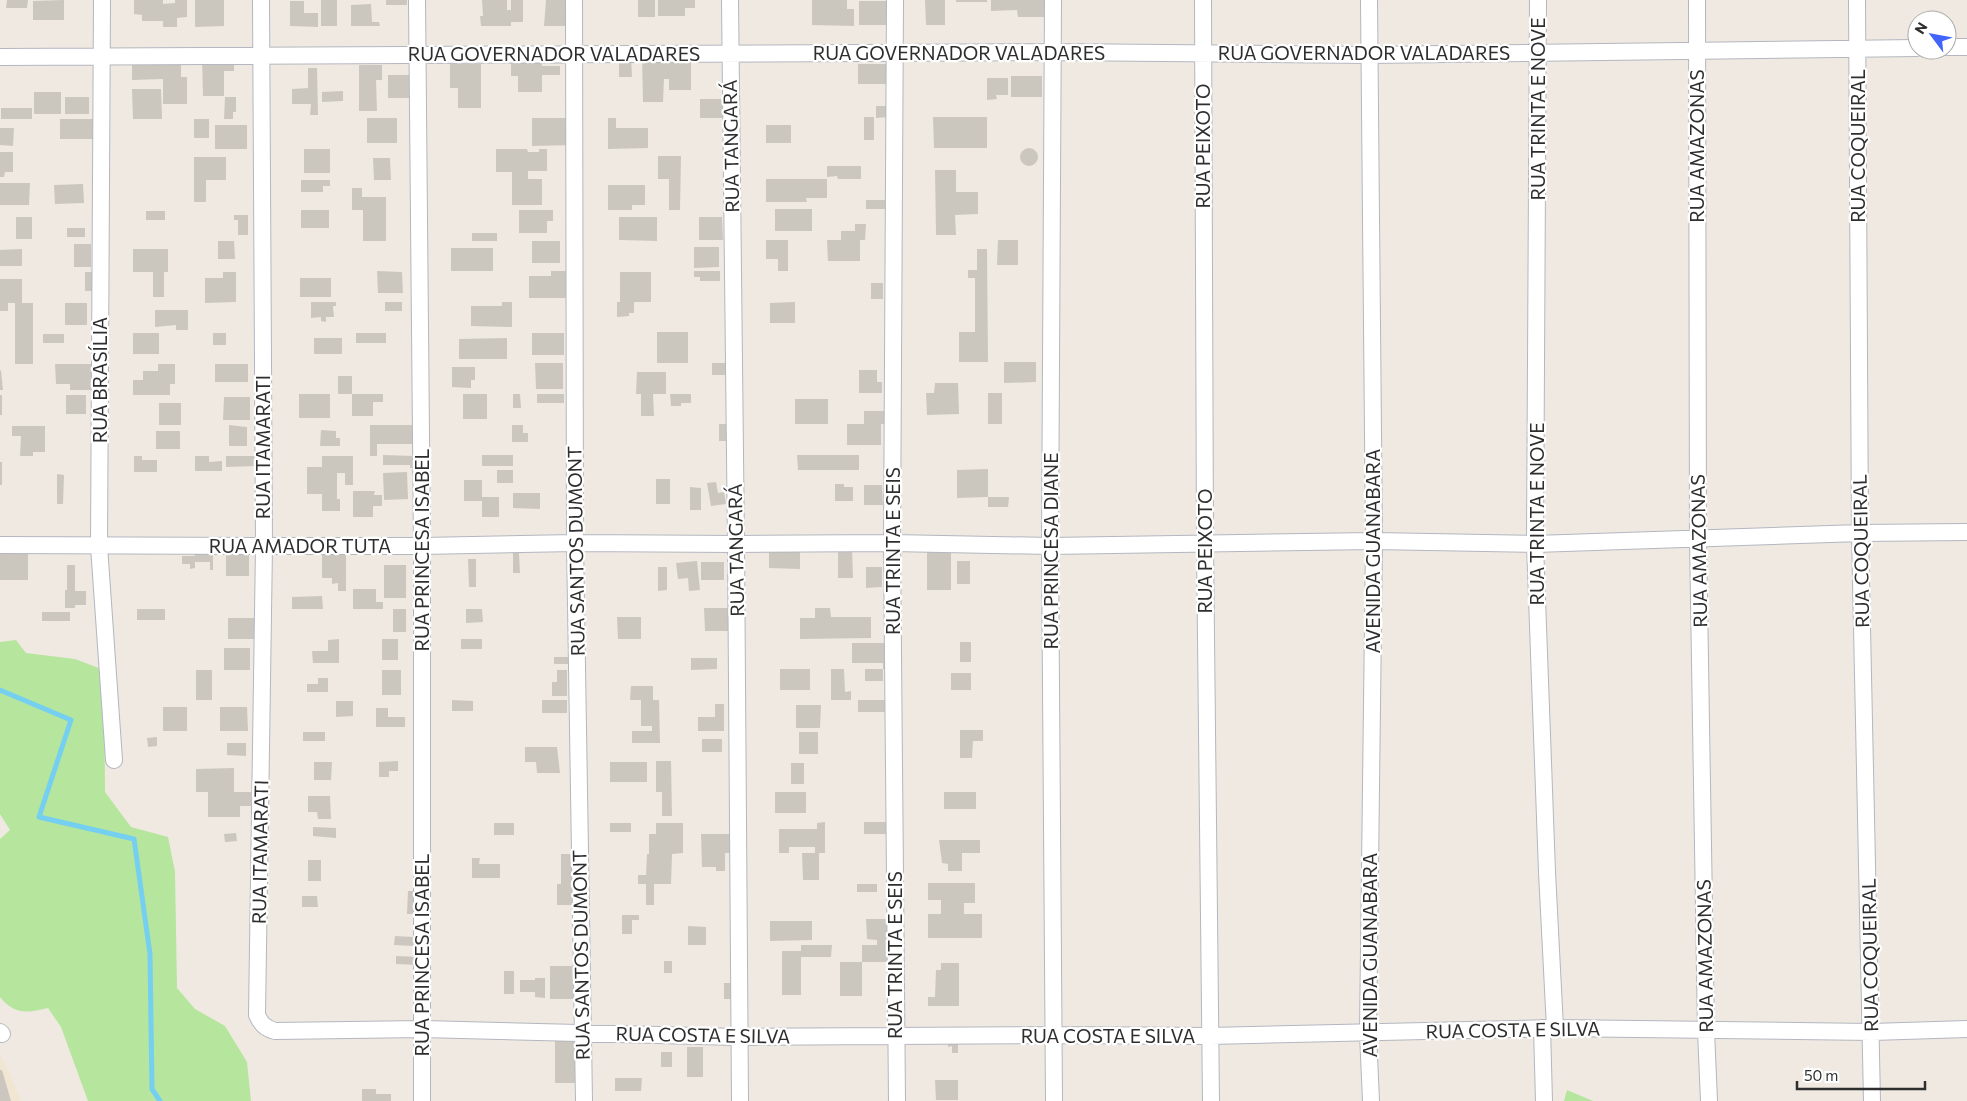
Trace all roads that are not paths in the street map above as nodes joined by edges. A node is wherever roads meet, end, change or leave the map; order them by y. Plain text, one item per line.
1 (102, 0) edge
2 (261, 0) edge
3 (417, 0) edge
4 (574, 0) edge
5 (730, 0) edge
6 (895, 0) edge
7 (1053, 0) edge
8 (1203, 0) edge
9 (1369, 0) edge
10 (1538, 0) edge
11 (1696, 0) edge
12 (1857, 0) edge
13 (1858, 48) junction
14 (1907, 48) edge
15 (1697, 51) junction
16 (1054, 52) junction
17 (1203, 52) junction
18 (896, 53) junction
19 (418, 54) junction
20 (730, 54) junction
21 (1538, 54) junction
22 (103, 55) junction
23 (261, 55) junction
24 (574, 55) junction
25 (1369, 55) junction
26 (0, 57) edge
27 (1967, 532) edge
28 (1860, 533) junction
29 (1698, 538) junction
30 (1374, 541) junction
31 (575, 543) junction
32 (892, 543) junction
33 (736, 544) junction
34 (1205, 544) junction
35 (1535, 544) junction
36 (0, 545) edge
37 (99, 546) junction
38 (264, 546) junction
39 (422, 546) junction
40 (1050, 546) junction
41 (114, 760) dead end
42 (258, 1015) joint
43 (1548, 1028) junction
44 (423, 1029) junction
45 (1967, 1029) edge
46 (1706, 1031) junction
47 (582, 1032) junction
48 (1872, 1032) junction
49 (1368, 1033) junction
50 (1053, 1035) junction
51 (896, 1036) junction
52 (1210, 1036) junction
53 (739, 1037) junction
54 (422, 1101) edge
55 (584, 1101) edge
56 (740, 1101) edge
57 (897, 1101) edge
58 (1054, 1101) edge
59 (1211, 1101) edge
60 (1371, 1101) edge
61 (1544, 1101) edge
62 (1709, 1101) edge
63 (1872, 1101) edge

1 - 22 street, RUA BRASÍLIA
2 - 23 street, RUA ITAMARATI
3 - 19 street, RUA PRINCESA ISABEL
4 - 24 street, RUA SANTOS DUMONT
5 - 20 street, RUA TANGARÁ
6 - 18 street, RUA TRINTA E SEIS
7 - 16 street, RUA PRINCESA DIANE
8 - 17 street, RUA PEIXOTO
9 - 25 street, AVENIDA GUANABARA
10 - 21 street, RUA TRINTA E NOVE
11 - 15 street, RUA AMAZONAS
12 - 13 street, RUA COQUEIRAL
13 - 14 street, RUA GOVERNADOR VALADARES
13 - 15 street, RUA GOVERNADOR VALADARES
13 - 28 street, RUA COQUEIRAL
15 - 21 street, RUA GOVERNADOR VALADARES
15 - 29 street, RUA AMAZONAS
16 - 17 street, RUA GOVERNADOR VALADARES
16 - 18 street, RUA GOVERNADOR VALADARES
16 - 40 street, RUA PRINCESA DIANE
17 - 25 street, RUA GOVERNADOR VALADARES
17 - 34 street, RUA PEIXOTO
18 - 20 street, RUA GOVERNADOR VALADARES
18 - 32 street, RUA TRINTA E SEIS
19 - 23 street, RUA GOVERNADOR VALADARES
19 - 24 street, RUA GOVERNADOR VALADARES
19 - 39 street, RUA PRINCESA ISABEL
20 - 24 street, RUA GOVERNADOR VALADARES
20 - 33 street, RUA TANGARÁ
21 - 25 street, RUA GOVERNADOR VALADARES
21 - 35 street, RUA TRINTA E NOVE
22 - 23 street, RUA GOVERNADOR VALADARES
22 - 26 street, RUA GOVERNADOR VALADARES
22 - 37 street, RUA BRASÍLIA
23 - 38 street, RUA ITAMARATI
24 - 31 street, RUA SANTOS DUMONT
25 - 30 street, AVENIDA GUANABARA
27 - 28 street, RUA AMADOR TUTA
28 - 29 street, RUA AMADOR TUTA
28 - 48 street, RUA COQUEIRAL
29 - 35 street, RUA AMADOR TUTA
29 - 46 street, RUA AMAZONAS
30 - 34 street, RUA AMADOR TUTA
30 - 35 street, RUA AMADOR TUTA
30 - 49 street, AVENIDA GUANABARA
31 - 33 street, RUA AMADOR TUTA
31 - 39 street, RUA AMADOR TUTA
31 - 47 street, RUA SANTOS DUMONT
32 - 33 street, RUA AMADOR TUTA
32 - 40 street, RUA AMADOR TUTA
32 - 51 street, RUA TRINTA E SEIS
33 - 53 street, RUA TANGARÁ
34 - 40 street, RUA AMADOR TUTA
34 - 52 street, RUA PEIXOTO
35 - 43 street, RUA TRINTA E NOVE
36 - 37 street, RUA AMADOR TUTA
37 - 38 street, RUA AMADOR TUTA
37 - 41 street, RUA BRASÍLIA
38 - 39 street, RUA AMADOR TUTA
38 - 42 street, RUA ITAMARATI
39 - 44 street, RUA PRINCESA ISABEL
40 - 50 street, RUA PRINCESA DIANE
42 - 44 street, RUA COSTA E SILVA
43 - 46 street, RUA COSTA E SILVA
43 - 49 street, RUA COSTA E SILVA
43 - 61 street, RUA TRINTA E NOVE
44 - 47 street, RUA COSTA E SILVA
44 - 54 street, RUA PRINCESA ISABEL
45 - 48 street, RUA COSTA E SILVA
46 - 48 street, RUA COSTA E SILVA
46 - 62 street, RUA AMAZONAS
47 - 53 street, RUA COSTA E SILVA
47 - 55 street, RUA SANTOS DUMONT
48 - 63 street, RUA COQUEIRAL
49 - 52 street, RUA COSTA E SILVA
49 - 60 street, AVENIDA GUANABARA
50 - 51 street, RUA COSTA E SILVA
50 - 52 street, RUA COSTA E SILVA
50 - 58 street, RUA PRINCESA DIANE
51 - 53 street, RUA COSTA E SILVA
51 - 57 street, RUA TRINTA E SEIS
52 - 59 street, RUA PEIXOTO
53 - 56 street, RUA TANGARÁ

